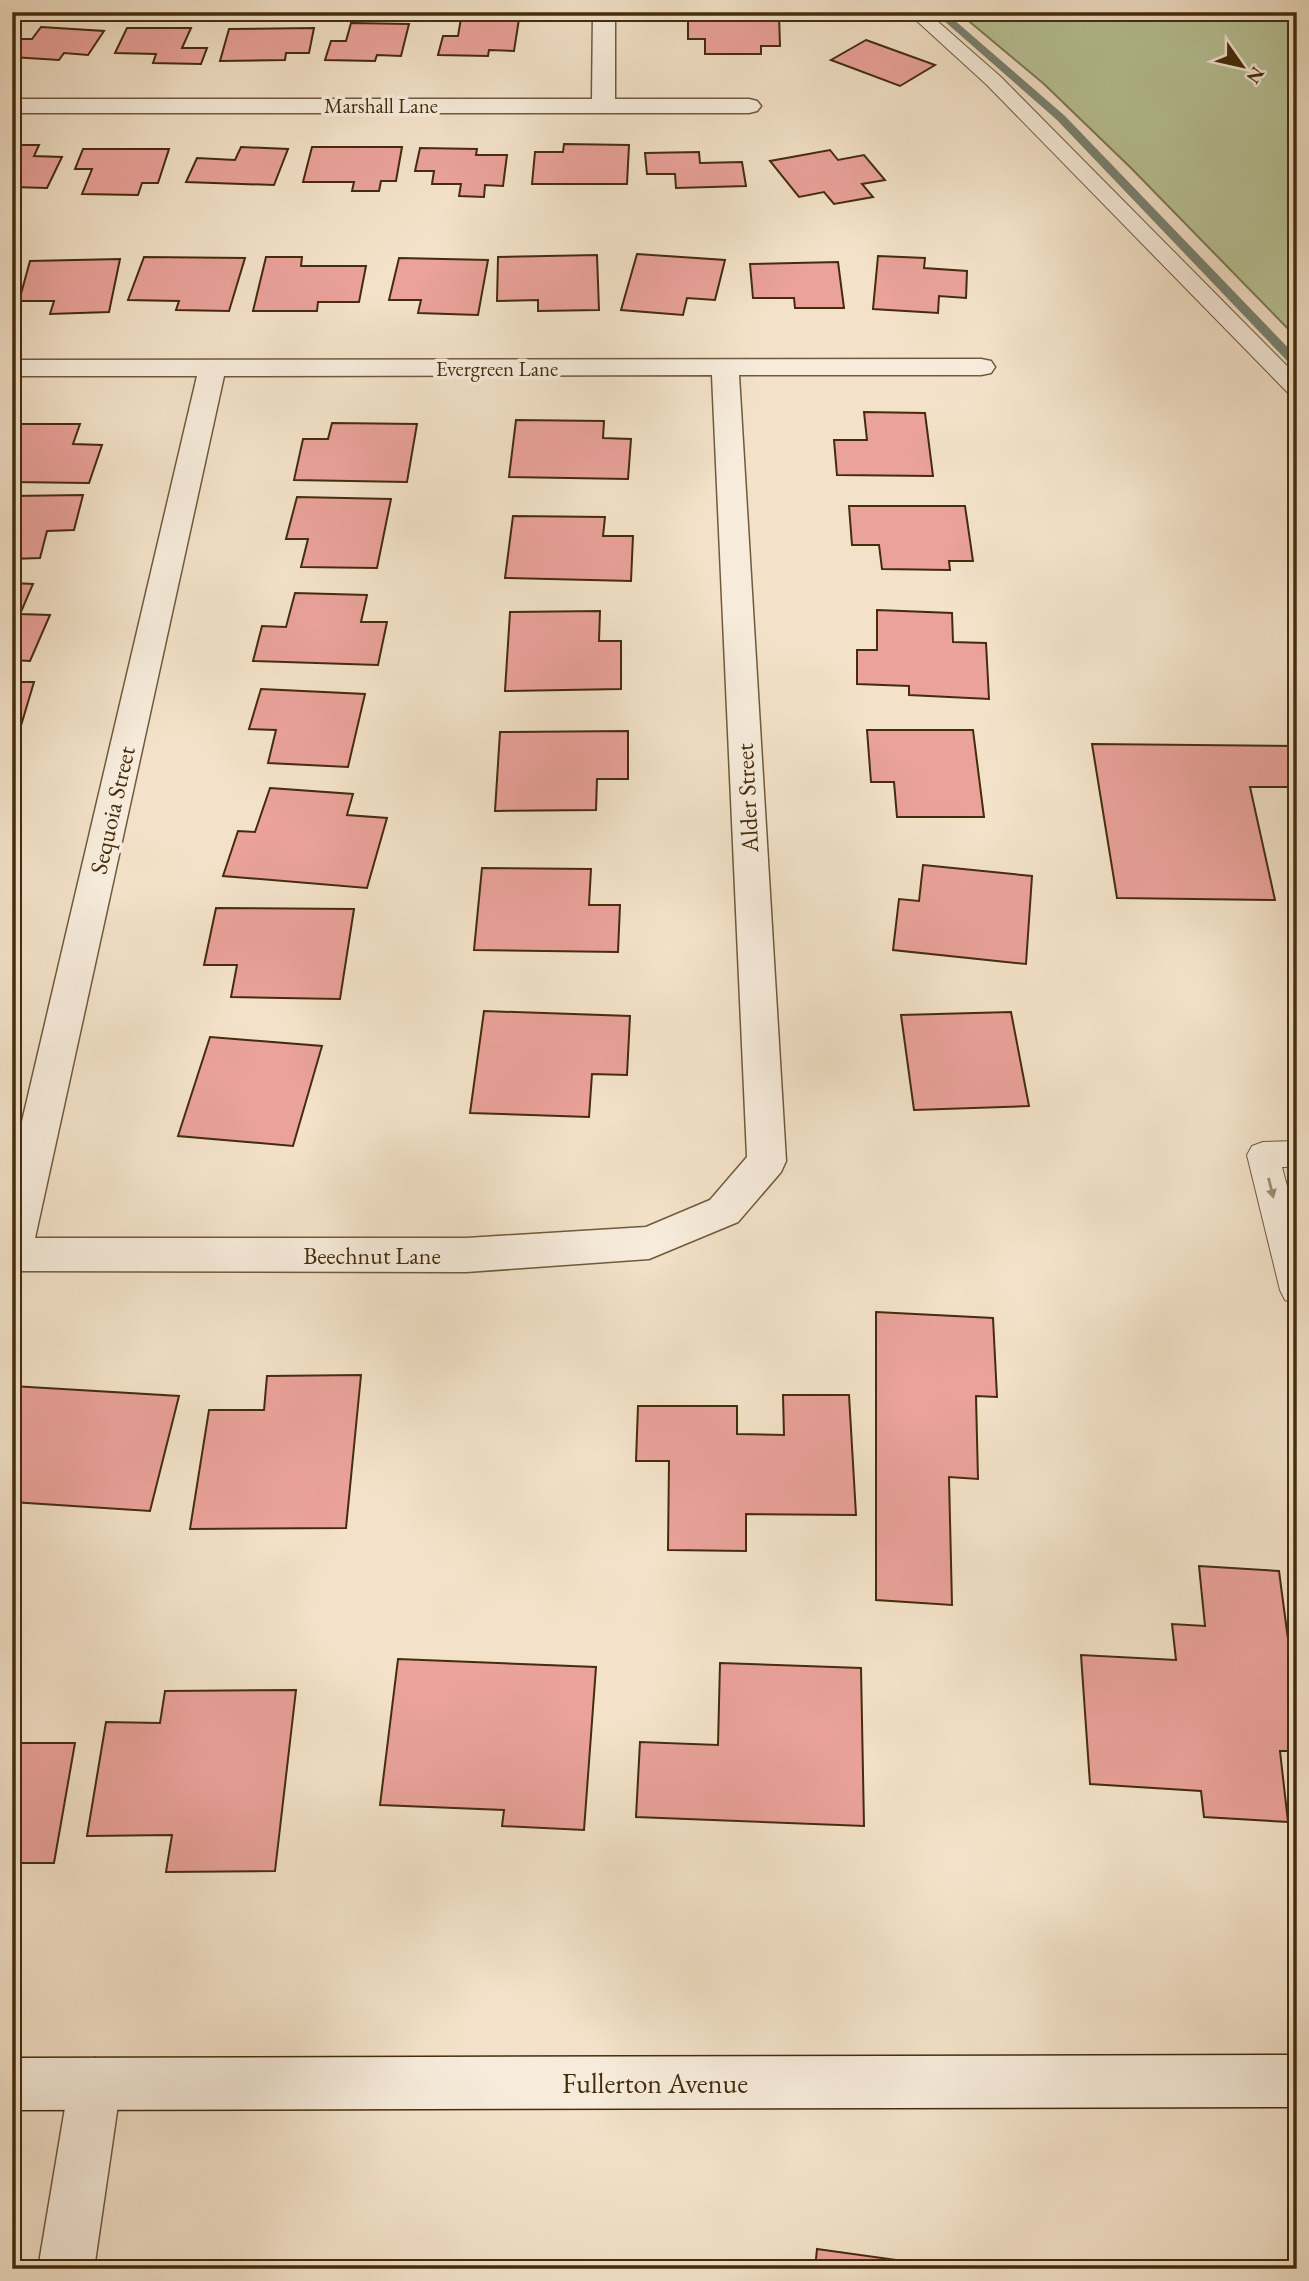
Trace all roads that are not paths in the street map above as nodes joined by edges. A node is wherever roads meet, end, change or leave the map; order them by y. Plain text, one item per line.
1 (604, 12) edge
2 (916, 12) edge
3 (603, 104) junction
4 (12, 106) edge
5 (750, 106) dead end
6 (212, 368) junction
7 (981, 368) dead end
8 (12, 369) edge
9 (725, 369) junction
10 (1297, 389) edge
11 (1297, 1154) edge
12 (724, 1211) joint
13 (12, 1253) edge
14 (1297, 1290) edge
15 (1297, 2081) edge
16 (12, 2084) edge
17 (94, 2084) junction
18 (66, 2269) edge

1 - 3 street
2 - 10 lane
3 - 4 street, Marshall Lane
3 - 5 street, Marshall Lane
6 - 8 street, Evergreen Lane
6 - 9 street, Evergreen Lane
6 - 13 street, Sequoia Street
7 - 9 street, Evergreen Lane
9 - 12 street, Alder Street
11 -> 14 lane
12 - 13 street, Beechnut Lane
15 - 17 street, Fullerton Avenue
16 - 17 street, Fullerton Avenue
17 - 18 street

